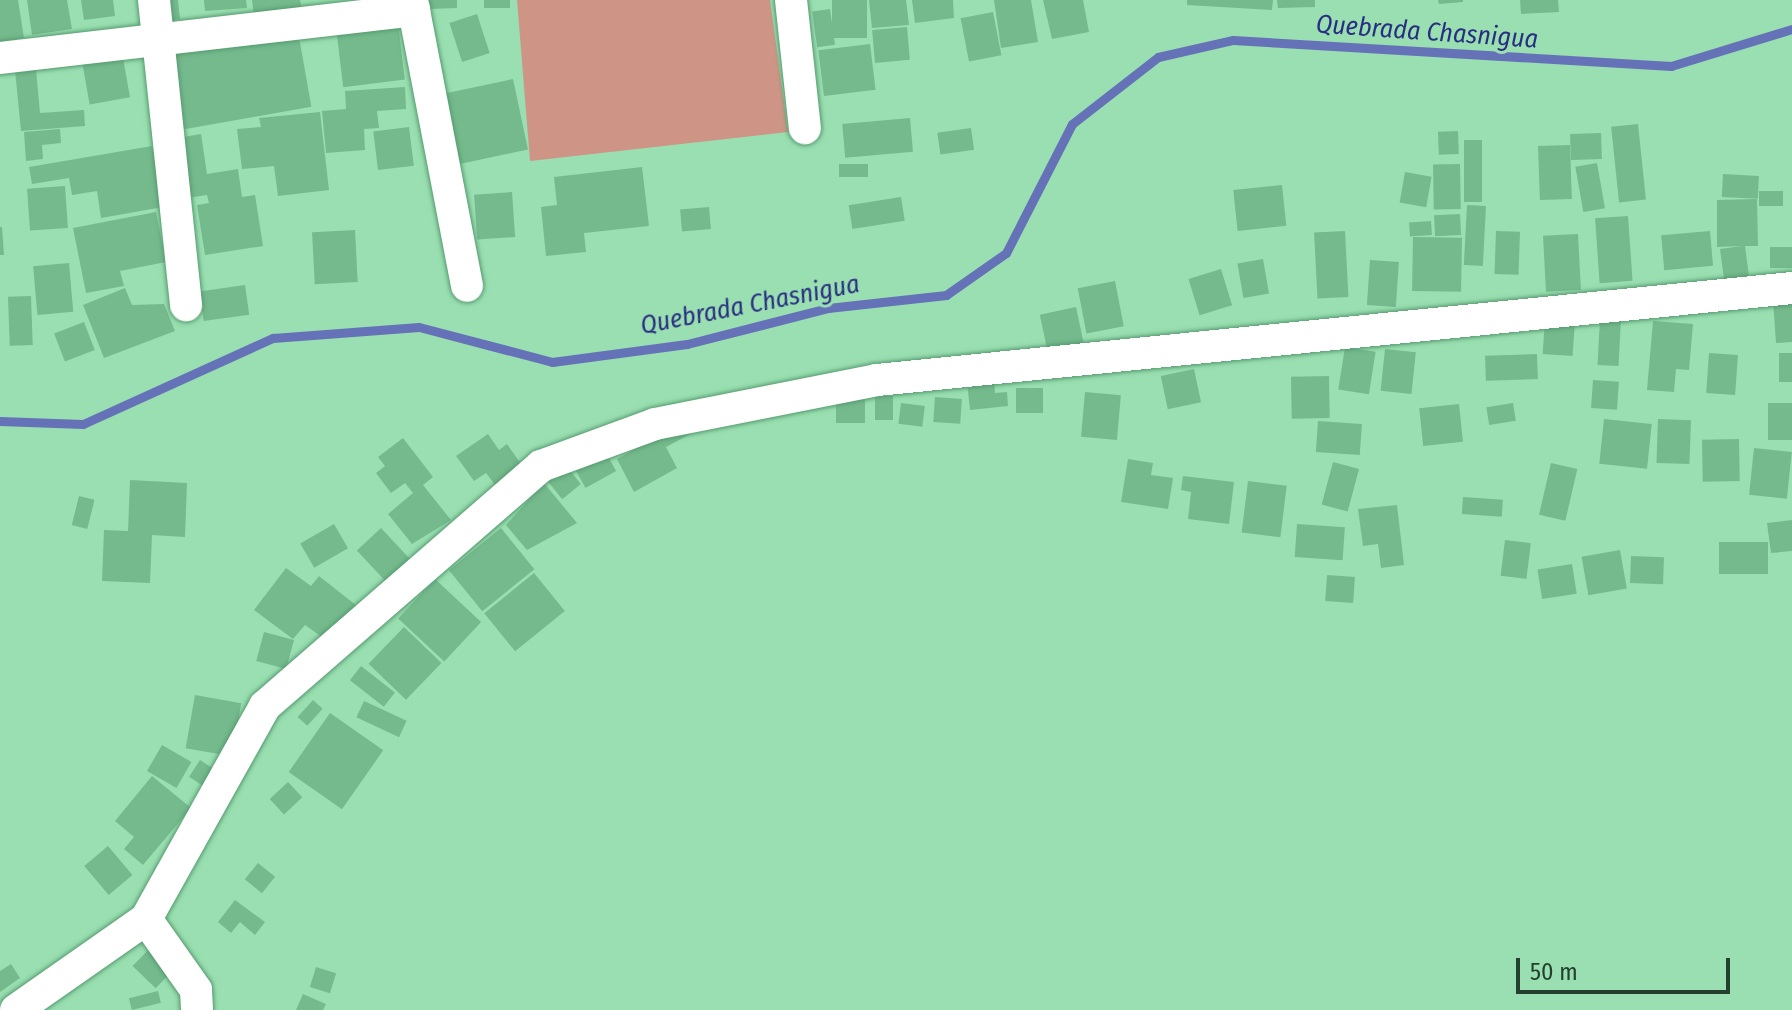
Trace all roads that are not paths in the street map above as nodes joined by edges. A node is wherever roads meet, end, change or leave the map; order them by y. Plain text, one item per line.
1 (154, 0) edge
2 (791, 0) edge
3 (413, 5) edge
4 (160, 40) junction
5 (0, 58) edge
6 (805, 128) dead end
7 (467, 286) dead end
8 (1792, 288) edge
9 (186, 305) dead end
10 (146, 919) junction
11 (16, 1010) edge
12 (197, 1010) edge

1 - 4 street
2 - 6 street
3 - 4 street
3 - 7 street
4 - 5 street
4 - 9 street
8 - 10 street
10 - 11 street
10 - 12 street

